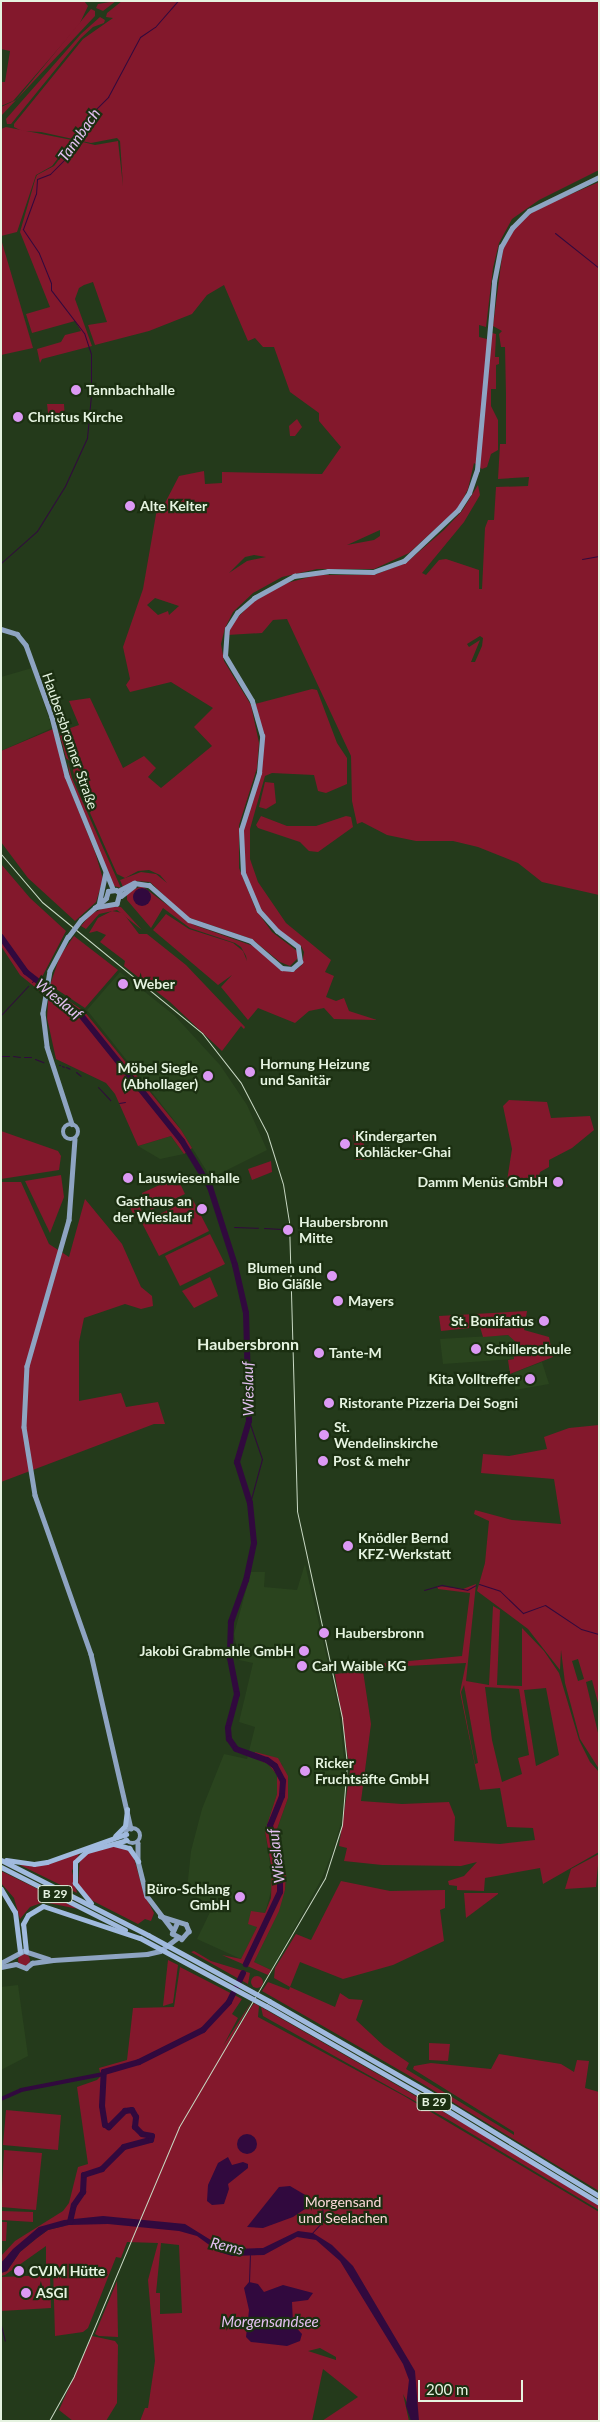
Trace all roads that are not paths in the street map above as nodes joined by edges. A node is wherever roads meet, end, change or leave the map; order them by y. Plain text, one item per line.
1 (599, 177) edge
2 (1, 630) edge
3 (105, 873) junction
4 (142, 883) junction
5 (113, 890) junction
6 (121, 896) junction
7 (106, 898) junction
8 (109, 903) junction
9 (99, 904) junction
10 (95, 908) junction
11 (66, 1107) junction
12 (72, 1124) junction
13 (66, 1125) junction
14 (75, 1139) junction
15 (67, 1140) junction
16 (73, 1154) junction
17 (127, 1809) junction
18 (131, 1828) junction
19 (126, 1834) junction
20 (108, 1842) junction
21 (129, 1842) junction
22 (138, 1843) junction
23 (137, 1853) junction
24 (1, 1859) edge
25 (138, 1862) junction
26 (1, 1867) edge
27 (1, 1889) edge
28 (95, 1907) junction
29 (159, 1915) junction
30 (110, 1922) junction
31 (177, 1923) junction
32 (172, 1932) junction
33 (177, 1938) junction
34 (26, 1951) junction
35 (20, 1952) junction
36 (155, 1952) junction
37 (32, 1956) junction
38 (15, 1958) junction
39 (53, 1960) junction
40 (32, 1963) junction
41 (16, 1964) junction
42 (1, 1965) edge
43 (267, 2003) junction
44 (599, 2196) edge
45 (599, 2203) edge

1 - 4 main road
2 - 3 main road, Haubersbronner Straße
3 - 5 main road, Haubersbronner Straße
3 - 9 main road
4 - 5 main road
4 - 6 main road
5 - 6 main road, Haubersbronner Straße
5 - 7 main road
6 - 8 main road
7 - 8 main road
7 - 9 main road
8 - 10 main road
9 - 10 main road
10 - 11 main road, bridge
11 - 12 main road
11 - 13 main road
12 - 13 main road
12 - 14 main road
13 - 15 main road
14 - 15 main road
14 - 16 main road
15 - 16 main road
16 - 17 main road
17 - 18 main road
17 - 20 highway
18 - 19 main road
18 - 22 main road
19 - 20 highway
19 - 21 main road
20 - 21 highway
20 - 24 highway
20 - 25 highway
20 - 28 highway
21 - 22 main road
21 - 23 main road
22 - 23 main road
23 - 25 main road
24 - 28 highway, B 29
25 - 29 main road
26 - 30 highway, B 29
27 - 35 highway
28 - 30 highway, B 29
29 - 31 main road
29 - 32 main road
30 - 34 highway
30 - 43 highway, B 29, bridge
30 - 43 highway, B 29, bridge
31 - 32 main road
31 - 33 main road
32 - 33 main road
32 - 36 main road
33 - 36 main road
34 - 35 main road
34 - 37 main road
35 - 38 main road
36 - 39 main road
37 - 39 main road
37 - 40 main road
38 - 41 main road
38 - 42 main road
39 - 40 main road
40 - 41 main road
41 - 42 main road
43 - 44 highway, B 29
43 - 45 highway, B 29

